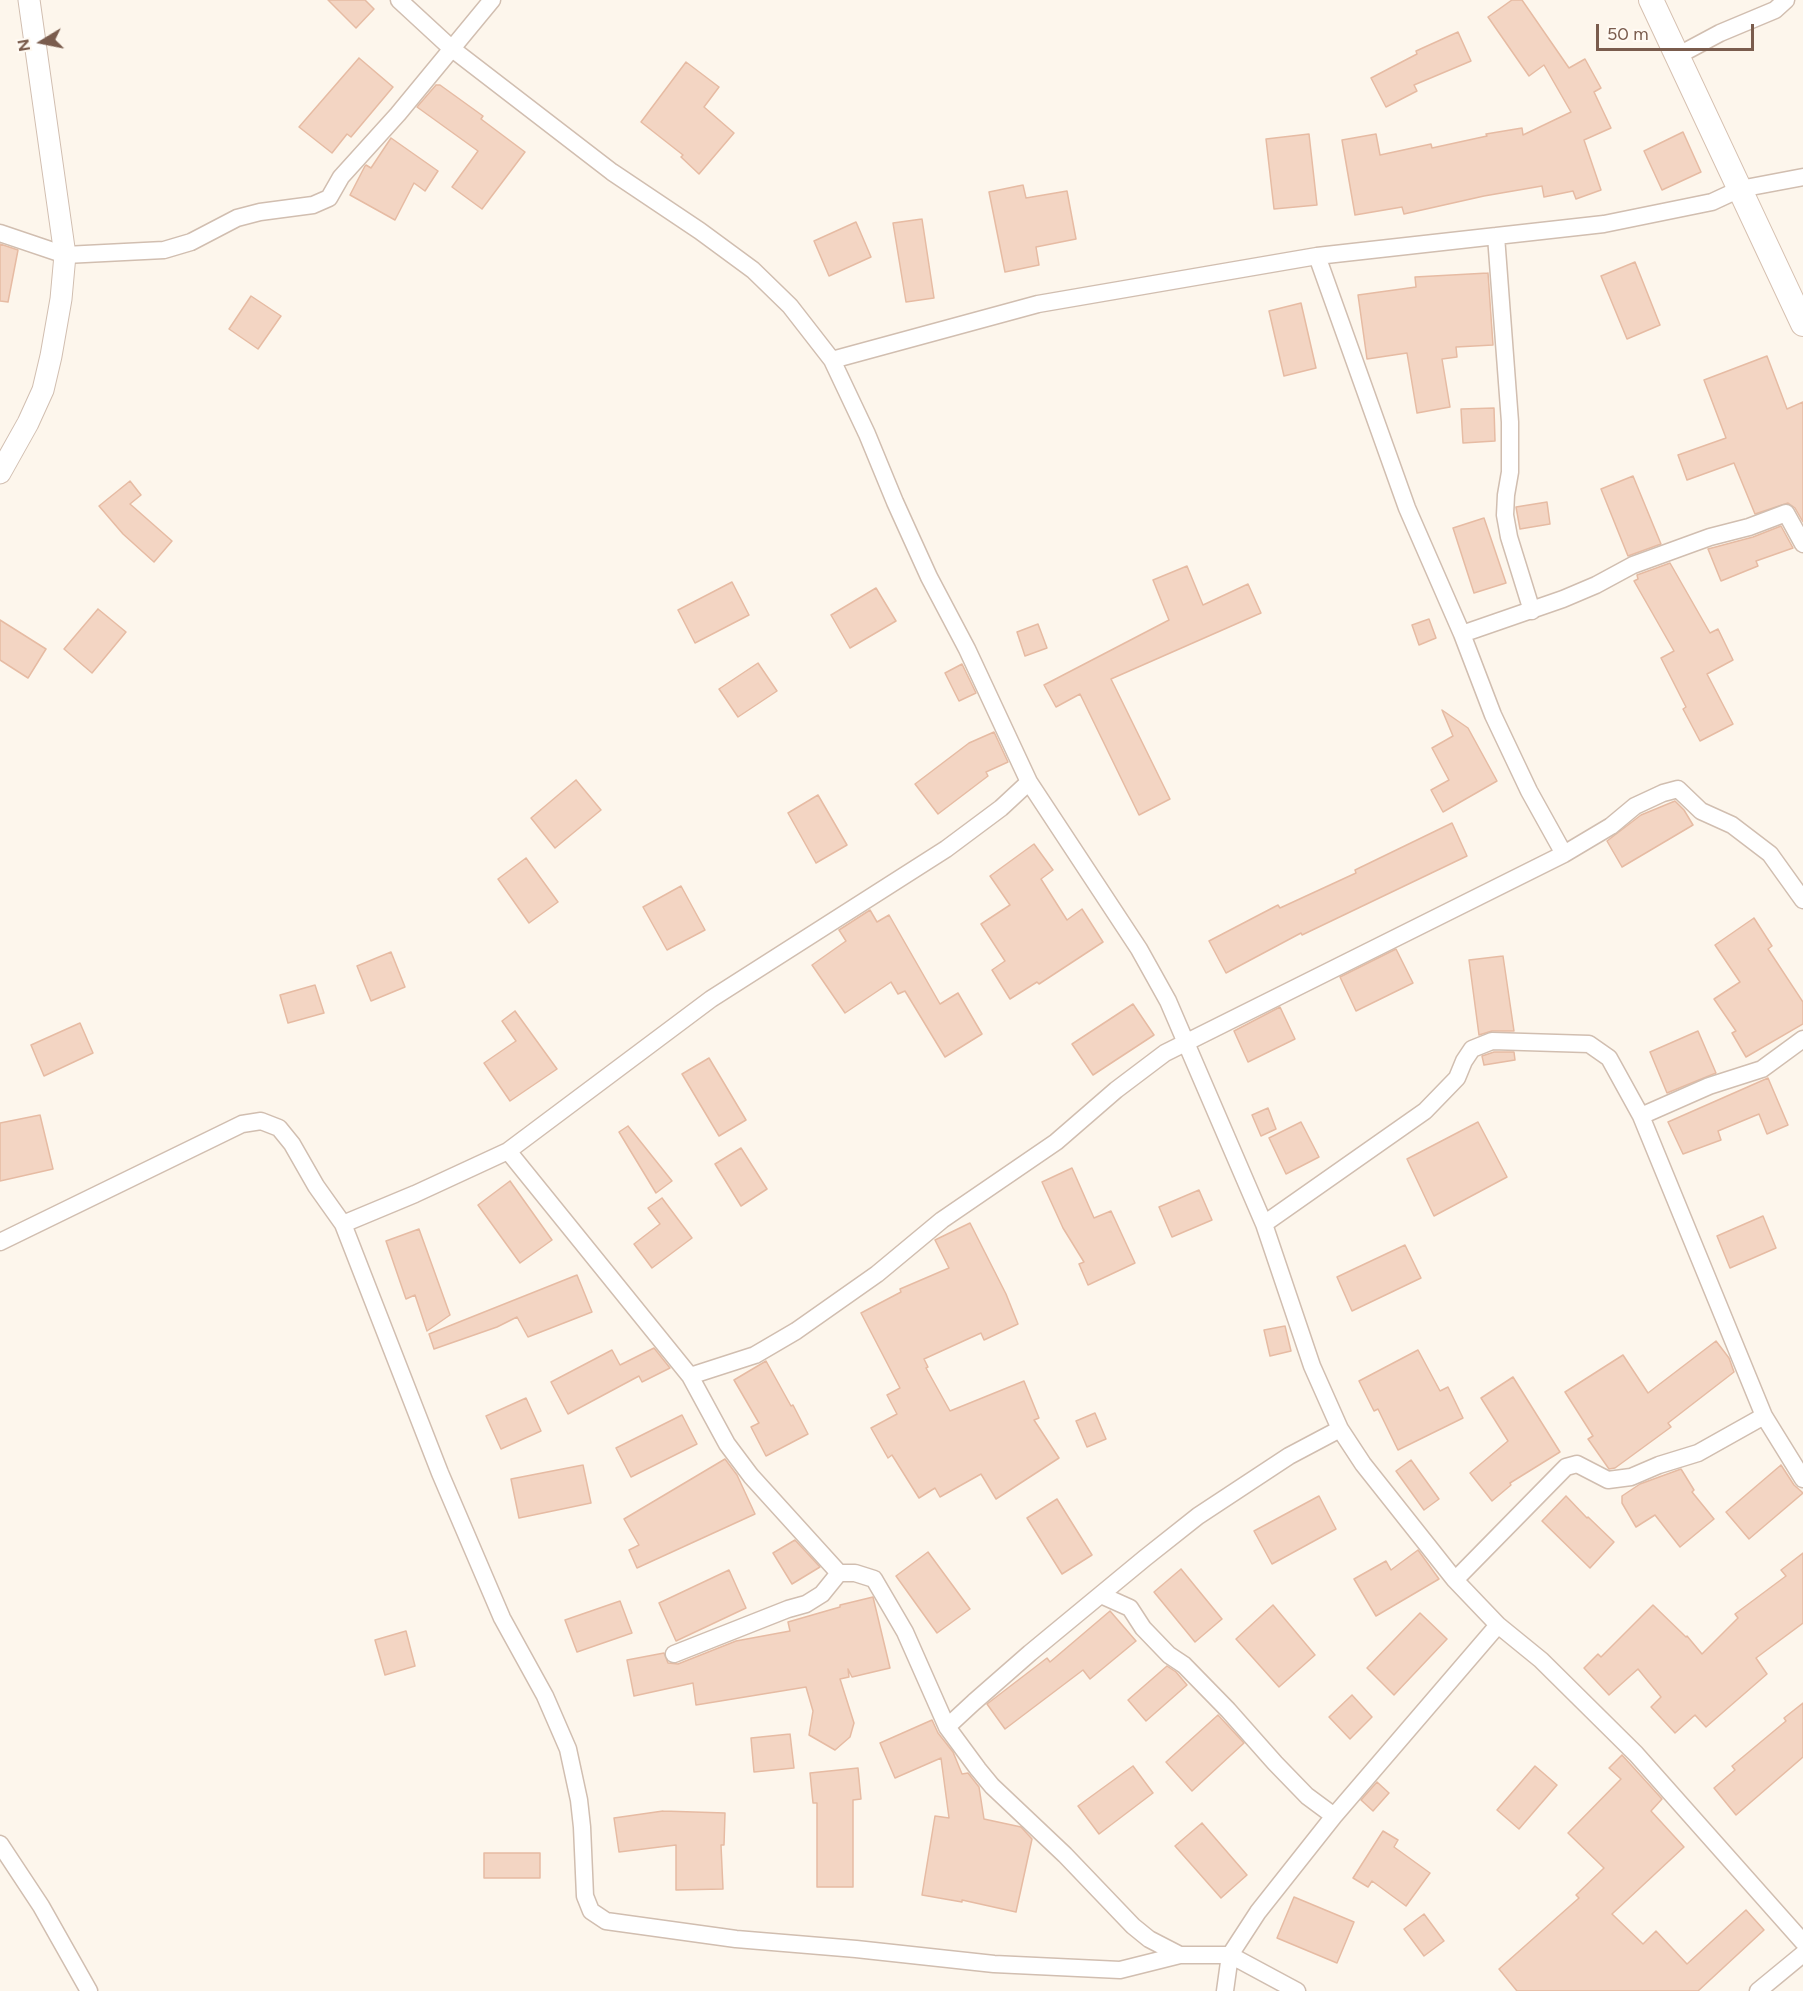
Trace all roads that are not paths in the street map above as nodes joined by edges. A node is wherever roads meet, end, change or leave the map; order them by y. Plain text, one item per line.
1 (29, 0) edge
2 (399, 0) edge
3 (492, 0) edge
4 (1651, 0) edge
5 (1786, 0) edge
6 (451, 48) junction
7 (1677, 56) junction
8 (1803, 177) edge
9 (1740, 189) junction
10 (0, 233) edge
11 (1496, 236) junction
12 (65, 255) junction
13 (1317, 256) junction
14 (1803, 324) edge
15 (832, 360) junction
16 (0, 473) edge
17 (1803, 544) edge
18 (1532, 611) junction
19 (1462, 634) junction
20 (1029, 783) junction
21 (1564, 854) junction
22 (1803, 900) edge
23 (1803, 1039) edge
24 (1184, 1042) junction
25 (1641, 1116) junction
26 (508, 1151) junction
27 (343, 1224) junction
28 (1264, 1224) junction
29 (0, 1242) edge
30 (690, 1376) junction
31 (1764, 1416) junction
32 (1340, 1429) junction
33 (1803, 1479) edge
34 (839, 1573) junction
35 (1455, 1580) junction
36 (1101, 1594) junction
37 (1498, 1625) junction
38 (674, 1654) dead end
39 (947, 1727) junction
40 (1334, 1816) junction
41 (0, 1844) edge
42 (1803, 1942) edge
43 (1803, 1954) edge
44 (1180, 1955) junction
45 (1230, 1955) junction
46 (89, 1991) edge
47 (1225, 1991) edge
48 (1297, 1991) edge
49 (1758, 1991) edge

1 - 12 street
2 - 6 street
3 - 6 street
4 - 7 main road
5 - 7 street
6 - 12 street
6 - 15 street
7 - 9 main road
8 - 9 street
9 - 11 street
9 - 14 main road
10 - 12 street
11 - 13 street
11 - 18 street
12 - 16 street
13 - 15 street
13 - 19 street
15 - 20 street
17 - 18 street
18 - 19 street
19 - 21 street
20 - 24 street
20 - 26 street
21 - 22 street
21 - 24 street
23 - 25 street
24 - 28 street
24 - 30 street
25 - 28 street
25 - 31 street
26 - 27 street
26 - 30 street
27 - 29 street
27 - 44 street
28 - 32 street
30 - 34 street
31 - 33 street
31 - 35 street
32 - 35 street
32 - 36 street
34 - 38 street
34 - 39 street
35 - 37 street
36 - 39 street
36 - 40 street
37 - 40 street
37 - 42 street
39 - 44 street
40 - 45 street
41 - 46 street
43 - 49 street
44 - 45 street
45 - 47 street
45 - 48 street

